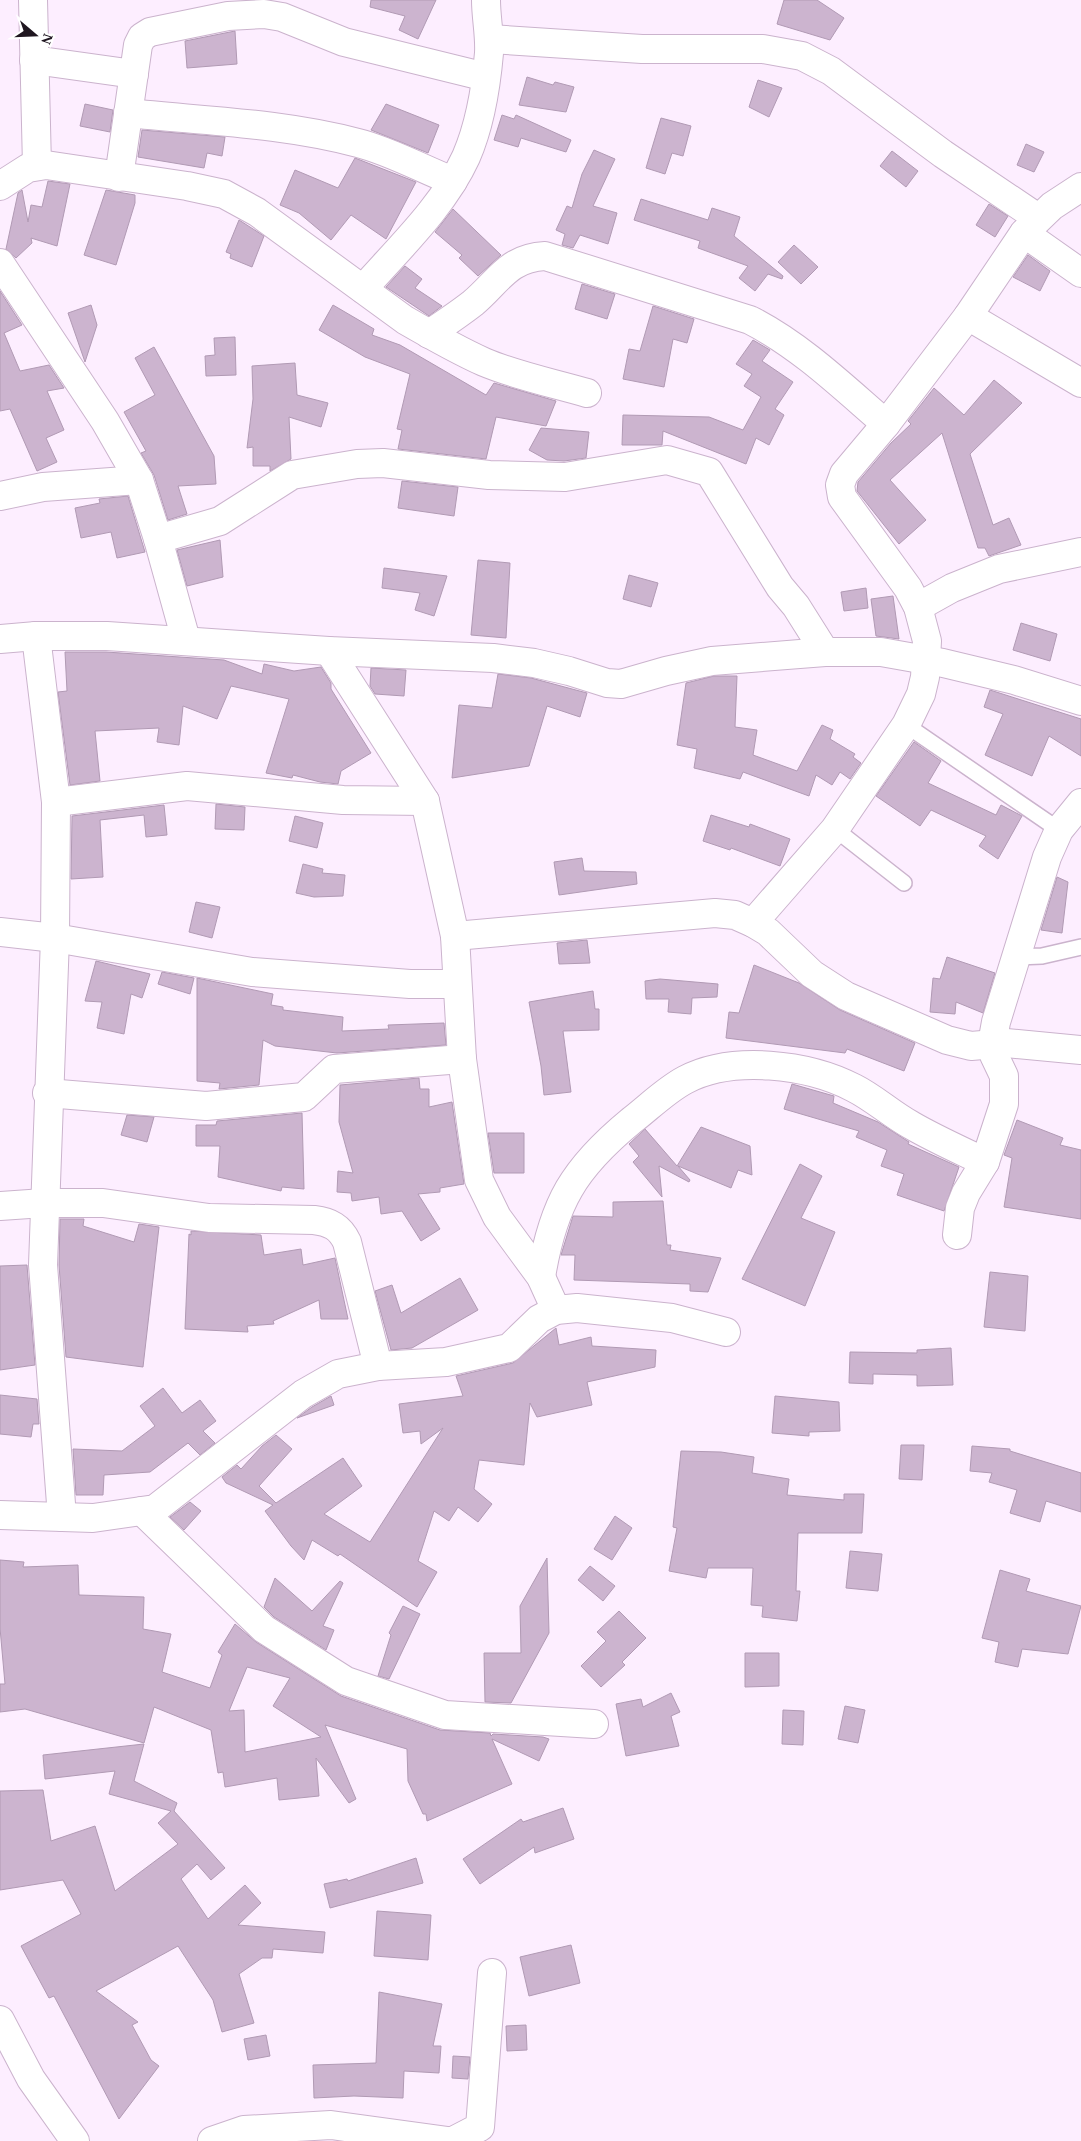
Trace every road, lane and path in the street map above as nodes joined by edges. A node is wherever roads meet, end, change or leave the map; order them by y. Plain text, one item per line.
1 (33, 0) edge
2 (486, 0) edge
3 (490, 39) junction
4 (34, 60) junction
5 (134, 74) junction
6 (486, 77) junction
7 (128, 113) junction
8 (37, 166) junction
9 (120, 177) junction
10 (452, 182) junction
11 (0, 186) edge
12 (1081, 187) edge
13 (1031, 225) junction
14 (0, 262) edge
15 (1081, 273) edge
16 (363, 289) junction
17 (968, 316) junction
18 (429, 334) junction
19 (1081, 383) edge
20 (587, 393) dead end
21 (886, 424) junction
22 (139, 480) junction
23 (0, 496) edge
24 (158, 539) junction
25 (1081, 552) edge
26 (918, 606) junction
27 (36, 636) junction
28 (0, 639) edge
29 (186, 640) junction
30 (329, 651) junction
31 (825, 652) junction
32 (928, 659) junction
33 (1081, 700) edge
34 (906, 725) junction
35 (425, 800) junction
36 (56, 802) junction
37 (1081, 803) edge
38 (835, 829) junction
39 (1059, 830) junction
40 (904, 884) dead end
41 (753, 922) junction
42 (0, 932) edge
43 (455, 936) junction
44 (55, 938) junction
45 (1081, 947) edge
46 (1017, 957) junction
47 (457, 984) junction
48 (994, 1045) junction
49 (1081, 1050) edge
50 (462, 1058) junction
51 (47, 1092) junction
52 (985, 1162) junction
53 (44, 1203) junction
54 (0, 1206) edge
55 (956, 1235) dead end
56 (541, 1277) junction
57 (556, 1310) junction
58 (726, 1332) dead end
59 (378, 1366) junction
60 (142, 1511) junction
61 (0, 1515) edge
62 (62, 1516) junction
63 (594, 1724) dead end
64 (492, 1973) dead end
65 (2, 2024) edge
66 (0, 2056) edge
67 (75, 2141) edge
68 (212, 2141) edge
69 (448, 2141) edge
70 (453, 2141) edge

1 - 4 street
2 - 3 street
3 - 6 street
3 - 13 street
4 - 5 street
4 - 8 street
5 - 6 street
5 - 7 street
6 - 10 street
7 - 9 street
7 - 10 street
8 - 9 street
8 - 11 street
9 - 16 street
10 - 16 street
12 - 13 street
13 - 15 street
13 - 17 street
14 - 22 street
16 - 18 street
17 - 19 street
17 - 21 street
18 - 20 street
18 - 21 street
21 - 26 street
22 - 23 street
22 - 24 street
24 - 29 street
24 - 31 street
25 - 26 street
26 - 32 street
27 - 28 street
27 - 29 street
27 - 36 street
29 - 30 street
30 - 31 street
30 - 35 street
31 - 32 street
32 - 33 street
32 - 34 street
34 - 38 street
34 - 39 lane
35 - 36 street
35 - 43 street
36 - 44 street
37 - 39 street
38 - 40 lane
38 - 41 street
39 - 46 street
41 - 43 street
41 - 48 street
42 - 44 street
43 - 47 street
44 - 47 street
44 - 51 street
45 - 46 lane
46 - 48 street
47 - 50 street
48 - 49 street
48 - 52 street
50 - 51 street
50 - 56 street
51 - 53 street
52 - 55 street
52 - 56 street
53 - 54 street
53 - 59 street
53 - 62 street
56 - 57 street
57 - 58 street
57 - 59 street
59 - 60 street
60 - 62 street
60 - 63 street
61 - 62 street
64 - 70 street
65 - 66 street
65 - 67 street
68 - 69 street

